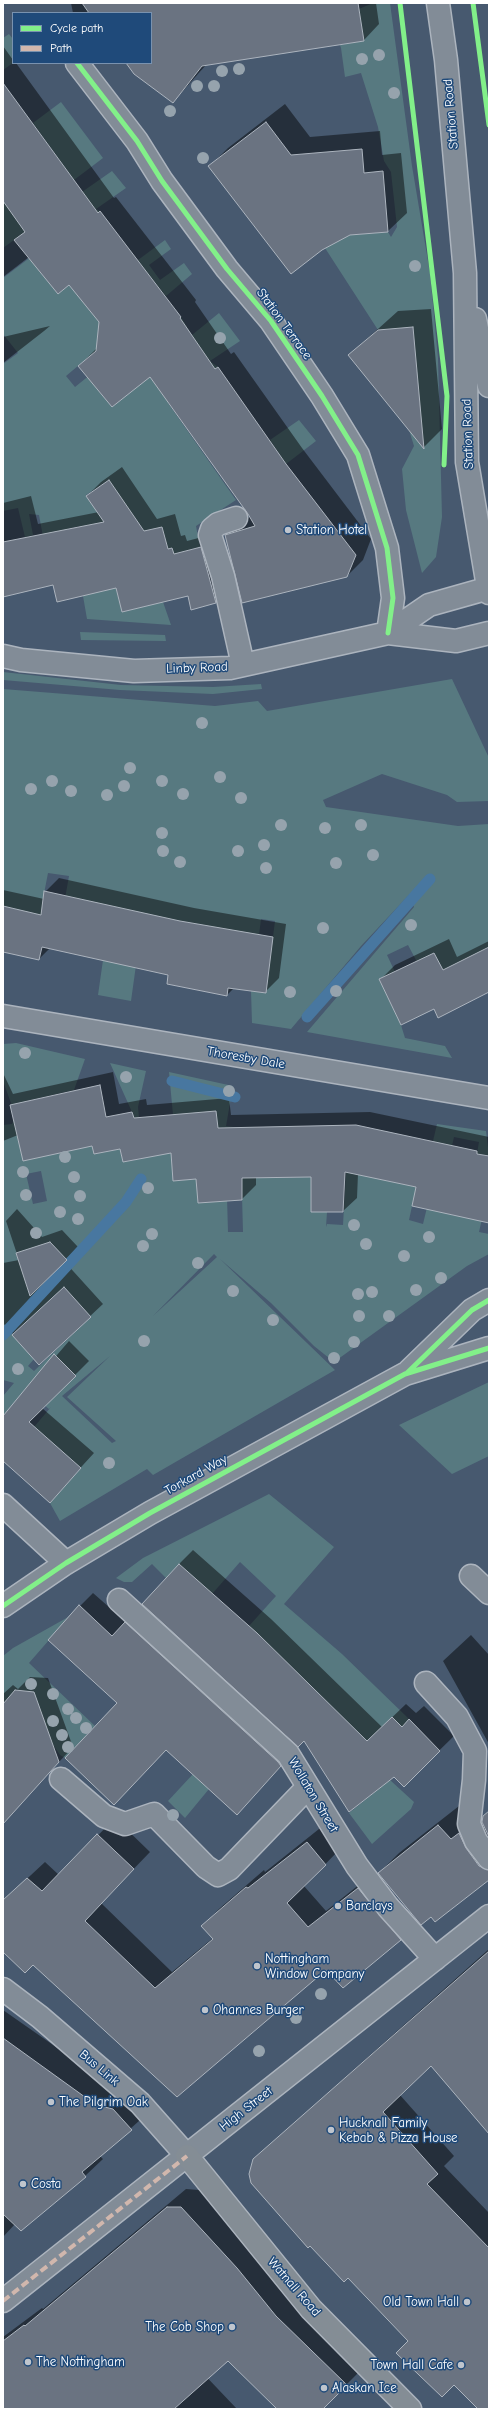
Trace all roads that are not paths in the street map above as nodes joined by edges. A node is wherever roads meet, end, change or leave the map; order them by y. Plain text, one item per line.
1 (438, 3) edge
2 (78, 64) edge
3 (465, 273) junction
4 (489, 386) edge
5 (236, 518) dead end
6 (489, 590) edge
7 (388, 633) junction
8 (489, 633) edge
9 (3, 656) edge
10 (244, 665) junction
11 (3, 1016) edge
12 (489, 1098) edge
13 (489, 1300) edge
14 (489, 1348) edge
15 (405, 1374) junction
16 (3, 1505) edge
17 (66, 1563) junction
18 (471, 1576) dead end
19 (489, 1593) edge
20 (119, 1600) dead end
21 (3, 1606) edge
22 (426, 1683) dead end
23 (61, 1779) dead end
24 (308, 1787) junction
25 (489, 1858) edge
26 (489, 1916) edge
27 (435, 1959) junction
28 (3, 1989) edge
29 (187, 2156) junction
30 (3, 2301) edge
31 (410, 2409) edge

1 - 3 street, Station Road
2 - 7 street, Station Terrace
3 - 4 street, Station Road
3 - 6 street, Station Road
5 - 10 street
6 - 7 street, Linby Road
7 - 8 street, Linby Road
7 - 10 street, Linby Road
9 - 10 street, Linby Road
11 - 12 street, Thoresby Dale
13 - 15 street
14 - 15 street
15 - 17 street, Torkard Way
16 - 17 street
17 - 21 street, Torkard Way
18 - 19 street
20 - 24 street, Wollaton Street
22 - 25 street
23 - 24 street
24 - 27 street, Wollaton Street
26 - 27 street, High Street
27 - 29 street, High Street
28 - 29 street, Bus Link
29 - 30 street, High Street
29 - 31 main road, Watnall Road

